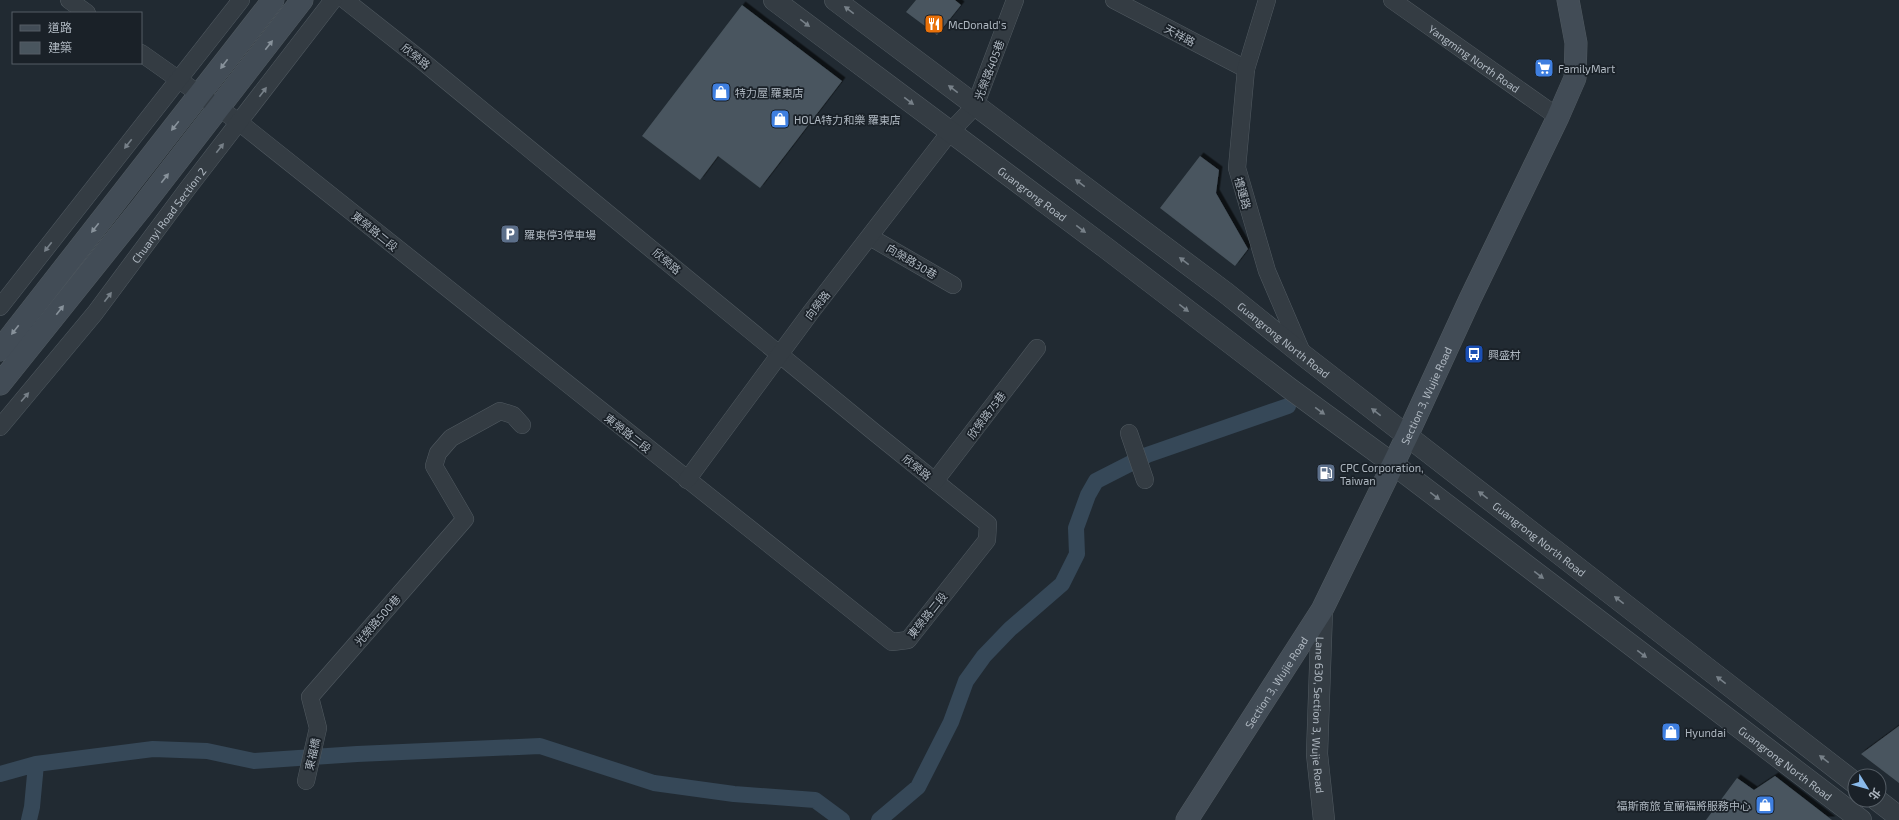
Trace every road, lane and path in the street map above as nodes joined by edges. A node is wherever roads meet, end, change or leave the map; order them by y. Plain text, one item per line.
1 (69, 0) edge
2 (242, 0) edge
3 (273, 0) edge
4 (302, 0) edge
5 (333, 0) edge
6 (345, 0) edge
7 (774, 0) edge
8 (835, 0) edge
9 (1015, 0) edge
10 (1114, 0) edge
11 (1268, 0) edge
12 (1392, 0) edge
13 (1568, 0) edge
14 (86, 12) edge
15 (142, 54) edge
16 (1246, 69) junction
17 (178, 81) junction
18 (200, 96) junction
19 (975, 106) junction
20 (219, 109) junction
21 (1558, 117) junction
22 (240, 123) junction
23 (950, 132) junction
24 (870, 237) junction
25 (953, 285) dead end
26 (0, 308) edge
27 (1036, 348) dead end
28 (0, 350) edge
29 (780, 355) junction
30 (1303, 355) junction
31 (0, 384) edge
32 (1289, 388) joint
33 (522, 425) dead end
34 (0, 427) edge
35 (1129, 433) dead end
36 (1407, 436) junction
37 (1393, 464) junction
38 (687, 480) junction
39 (1145, 480) dead end
40 (935, 481) junction
41 (988, 524) joint
42 (1322, 610) junction
43 (318, 728) joint
44 (1847, 777) edge
45 (306, 781) dead end
46 (1887, 808) edge
47 (1899, 817) edge
48 (1187, 820) edge
49 (1324, 820) edge
50 (1861, 820) edge

1 - 14 street
2 - 17 street
3 -> 18 main road
20 -> 4 main road
22 -> 5 street, Chuanyi Road Section 2
6 - 29 street, 欣榮路
7 -> 23 street, Guangrong Road
19 -> 8 street
9 - 19 street, 光榮路405巷
10 - 16 street, 天祥路
11 - 16 street, 禮運路
12 - 21 street, Yangming North Road
13 - 21 main road, Section 3, Wujie Road
15 - 17 street, 東榮路二段
16 - 30 street, 禮運路
17 - 18 street, 東榮路二段
17 -> 26 street
18 - 20 street, 東榮路二段
18 -> 28 main road
19 - 23 street, 光榮路405巷
30 -> 19 street, Guangrong North Road
20 - 22 street, 東榮路二段
31 -> 20 main road
21 - 36 main road, Section 3, Wujie Road
34 -> 22 street, Chuanyi Road Section 2
22 - 38 street, 東榮路二段
23 - 24 street, 向榮路
23 -> 32 street, Guangrong Road
24 - 25 street, 向榮路30巷
24 - 29 street, 向榮路
27 - 40 street, 欣榮路75巷
29 - 38 street, 向榮路
29 - 40 street, 欣榮路
36 -> 30 street, Guangrong North Road
32 -> 37 street, Guangrong North Road
33 - 43 street, 光榮路500巷
35 - 39 street
36 - 37 main road, Section 3, Wujie Road
44 -> 36 street, Guangrong North Road
37 - 42 main road, Section 3, Wujie Road
37 -> 50 street, Guangrong North Road
38 - 41 street, 東榮路二段
40 - 41 street, 欣榮路
42 - 48 main road, Section 3, Wujie Road
42 - 49 street, Lane 630, Section 3, Wujie Road
43 - 45 street, 東福橋
46 - 47 street

